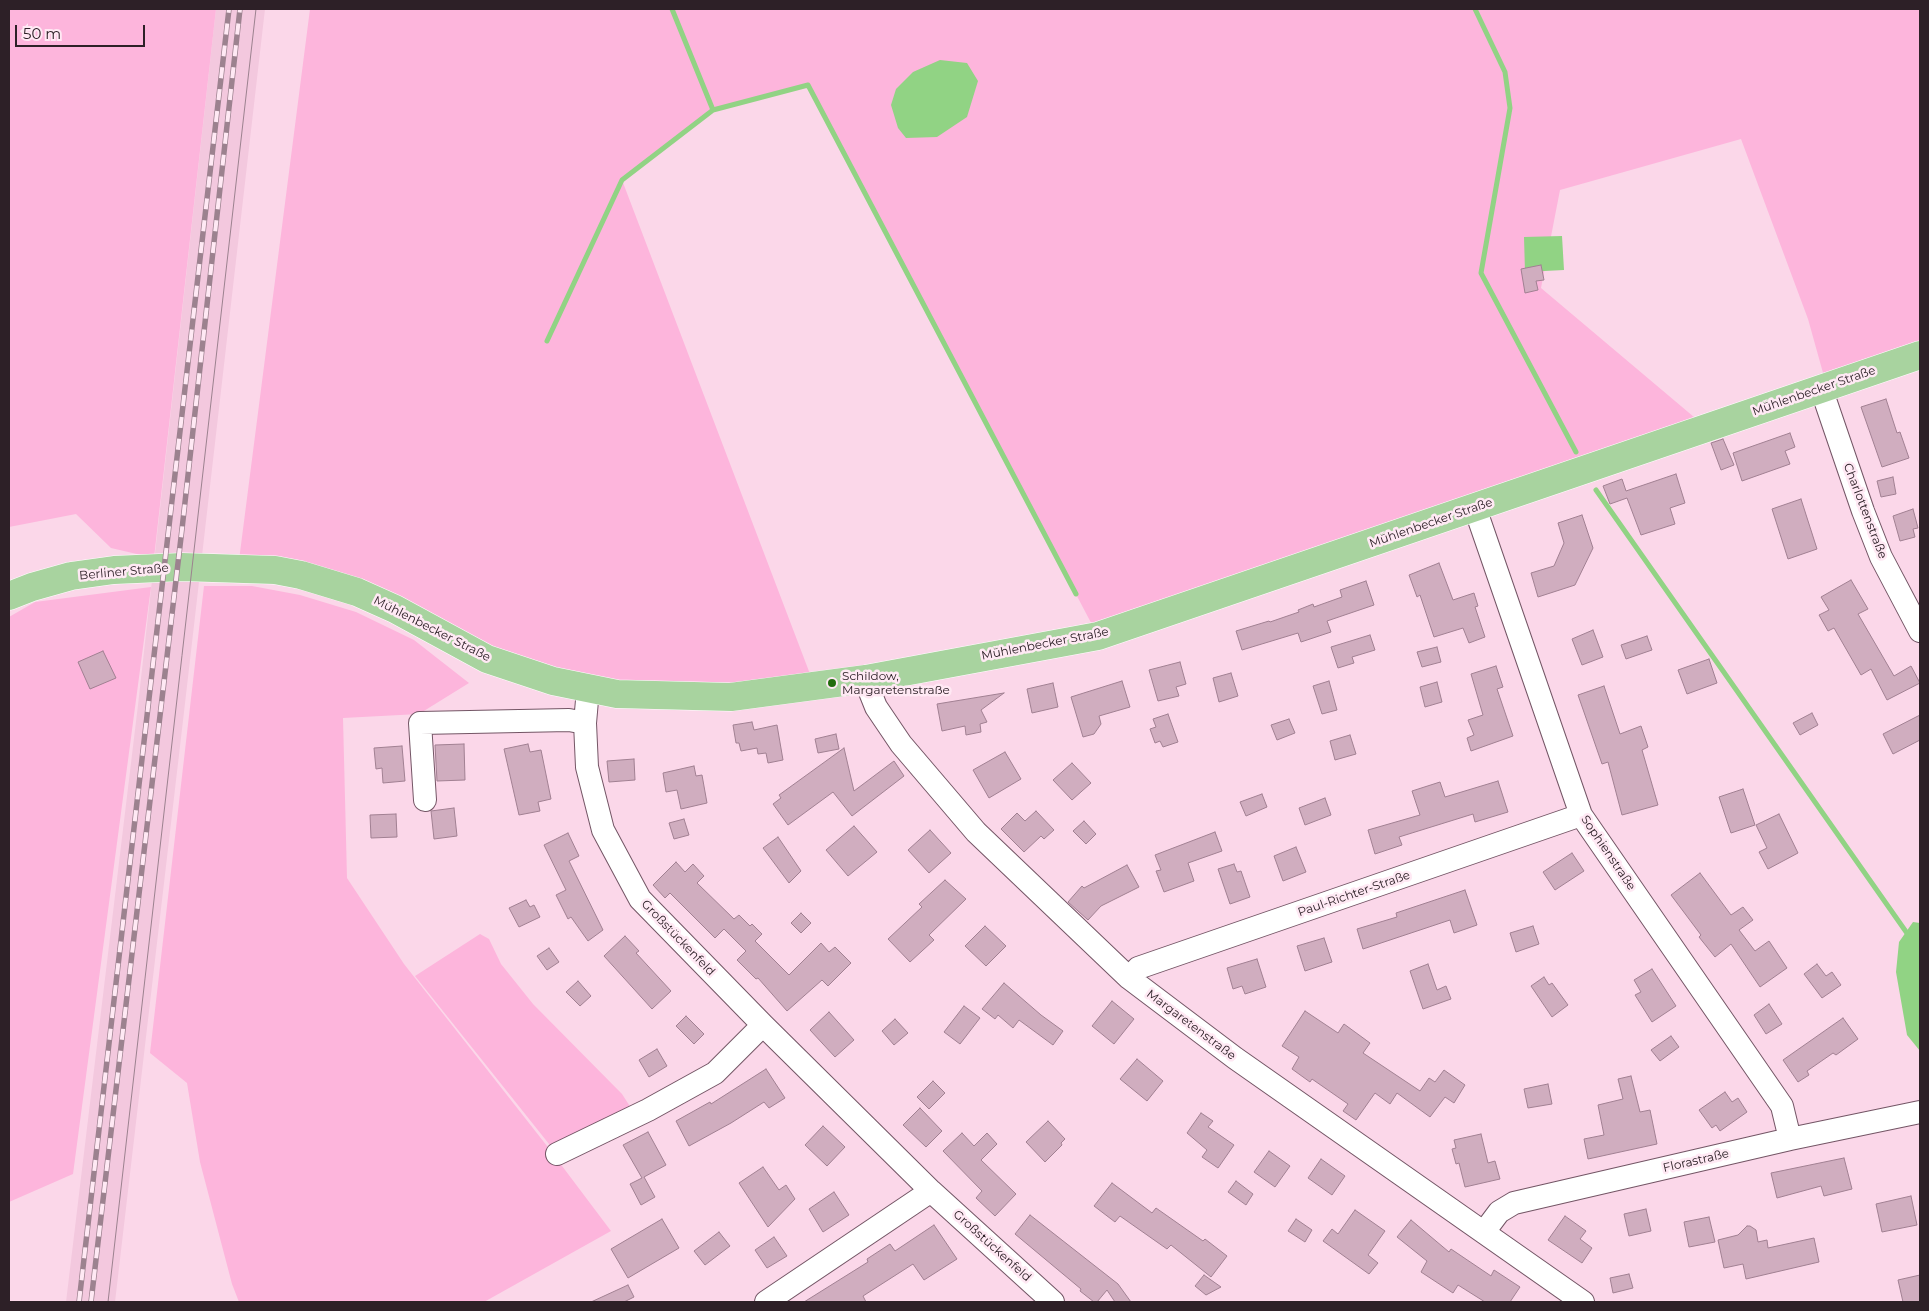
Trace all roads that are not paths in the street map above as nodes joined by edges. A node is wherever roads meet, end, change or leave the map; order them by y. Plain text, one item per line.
1 (1920, 355) edge
2 (1821, 388) junction
3 (1475, 508) junction
4 (182, 567) joint
5 (9, 596) edge
6 (1920, 631) edge
7 (866, 678) junction
8 (588, 689) junction
9 (585, 724) junction
10 (424, 800) dead end
11 (1582, 815) junction
12 (1129, 978) junction
13 (763, 1025) junction
14 (1920, 1112) edge
15 (1790, 1139) junction
16 (557, 1154) dead end
17 (931, 1191) junction
18 (1484, 1232) junction
19 (766, 1302) edge
20 (1053, 1302) edge
21 (1583, 1302) edge

1 - 2 main road, Mühlenbecker Straße
2 - 3 main road, Mühlenbecker Straße
2 - 6 street, Charlottenstraße
3 - 7 main road, Mühlenbecker Straße
3 - 11 street, Sophienstraße
4 - 5 main road, Berliner Straße
4 - 8 main road, Mühlenbecker Straße
7 - 8 main road, Mühlenbecker Straße
7 - 12 street, Margaretenstraße
8 - 9 street, Großstückenfeld
9 - 10 street
9 - 13 street, Großstückenfeld
11 - 12 street, Paul-Richter-Straße
11 - 15 street, Sophienstraße
12 - 18 street, Margaretenstraße
13 - 16 street
13 - 17 street, Großstückenfeld
14 - 15 street, Florastraße
15 - 18 street, Florastraße
17 - 19 street
17 - 20 street, Großstückenfeld
18 - 21 street, Margaretenstraße

